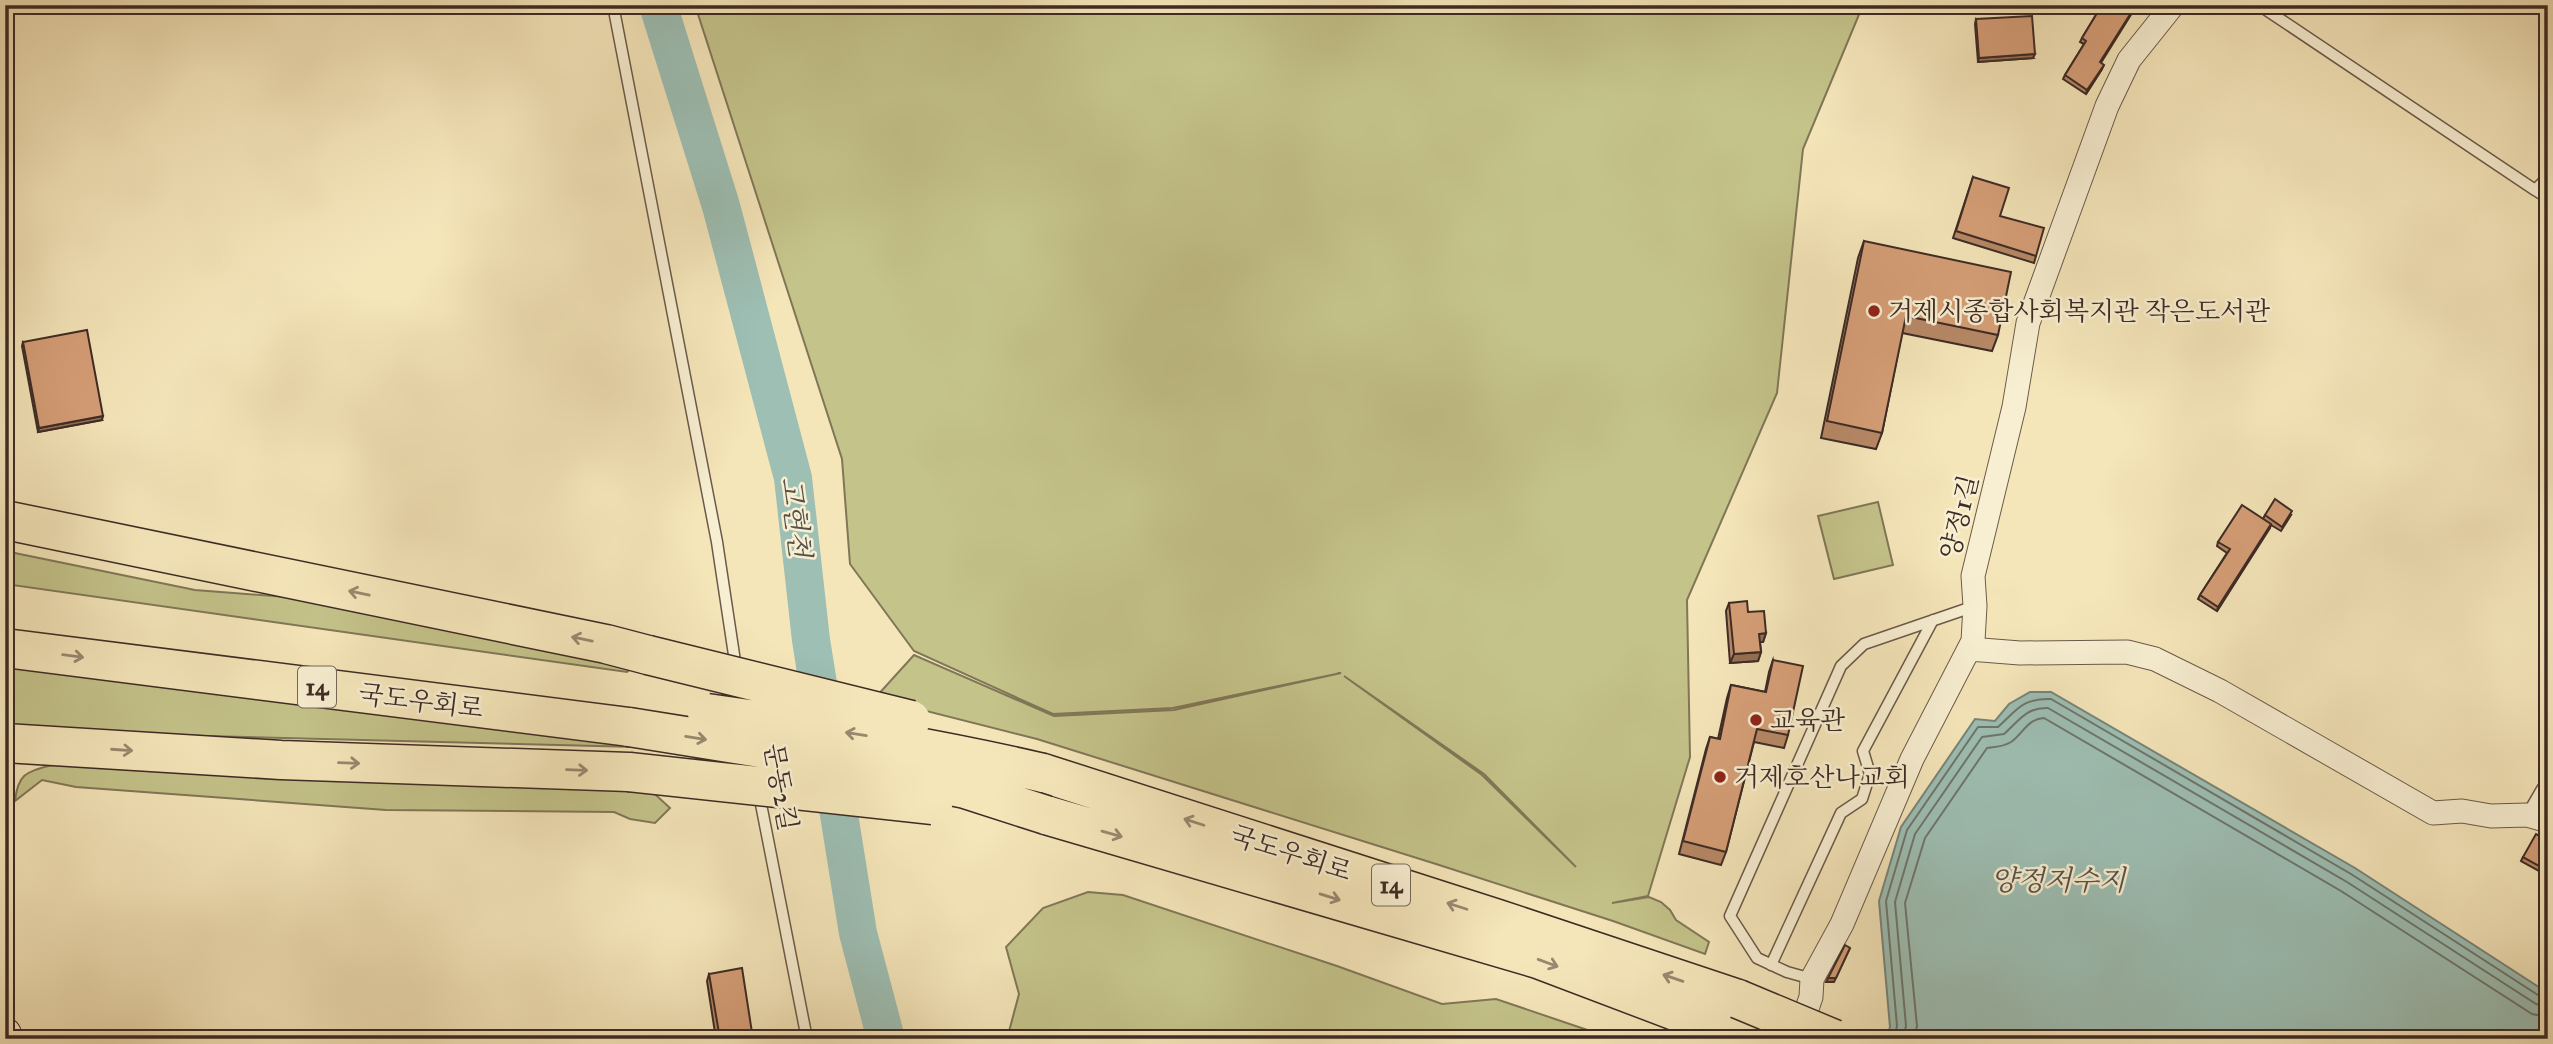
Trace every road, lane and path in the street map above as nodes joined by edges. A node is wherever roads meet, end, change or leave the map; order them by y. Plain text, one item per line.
1 (614, 5) edge
2 (2173, 5) edge
3 (2259, 5) edge
4 (2548, 177) edge
5 (2535, 190) junction
6 (2548, 198) edge
7 (5, 520) edge
8 (5, 539) edge
9 (275, 576) junction
10 (1975, 606) junction
11 (1933, 620) junction
12 (5, 621) edge
13 (5, 648) edge
14 (1969, 649) junction
15 (741, 696) dead end
16 (743, 709) dead end
17 (627, 715) junction
18 (5, 743) edge
19 (69, 747) junction
20 (753, 762) dead end
21 (5, 769) edge
22 (1043, 773) junction
23 (755, 775) dead end
24 (2548, 787) edge
25 (1046, 815) junction
26 (2537, 818) edge
27 (1771, 965) junction
28 (1812, 979) junction
29 (1738, 1023) edge
30 (807, 1039) edge
31 (1796, 1039) edge
32 (1834, 1039) edge

1 - 15 lane
2 - 10 street, 양정1길
3 - 5 lane
4 - 5 lane
5 - 6 lane
7 - 9 highway
8 - 9 highway
22 -> 9 highway, bridge
10 - 11 lane
10 - 14 street, 양정1길
11 - 27 lane
11 - 27 lane
12 - 17 highway, 국도우회로 / 14
13 -> 17 highway, 국도우회로 / 14
14 - 26 street
14 - 28 street, 양정1길
16 - 20 lane, 문동2길
22 -> 17 highway, 14, bridge
17 -> 25 highway, 14, bridge
18 - 19 highway
19 - 21 highway
19 -> 25 highway, bridge
29 -> 22 highway, 국도우회로 / 14
23 - 30 lane, 문동2길
24 - 26 lane
25 -> 29 highway, 국도우회로 / 14
27 - 28 lane
28 - 31 street, 양정1길
29 - 32 highway, 14, bridge

